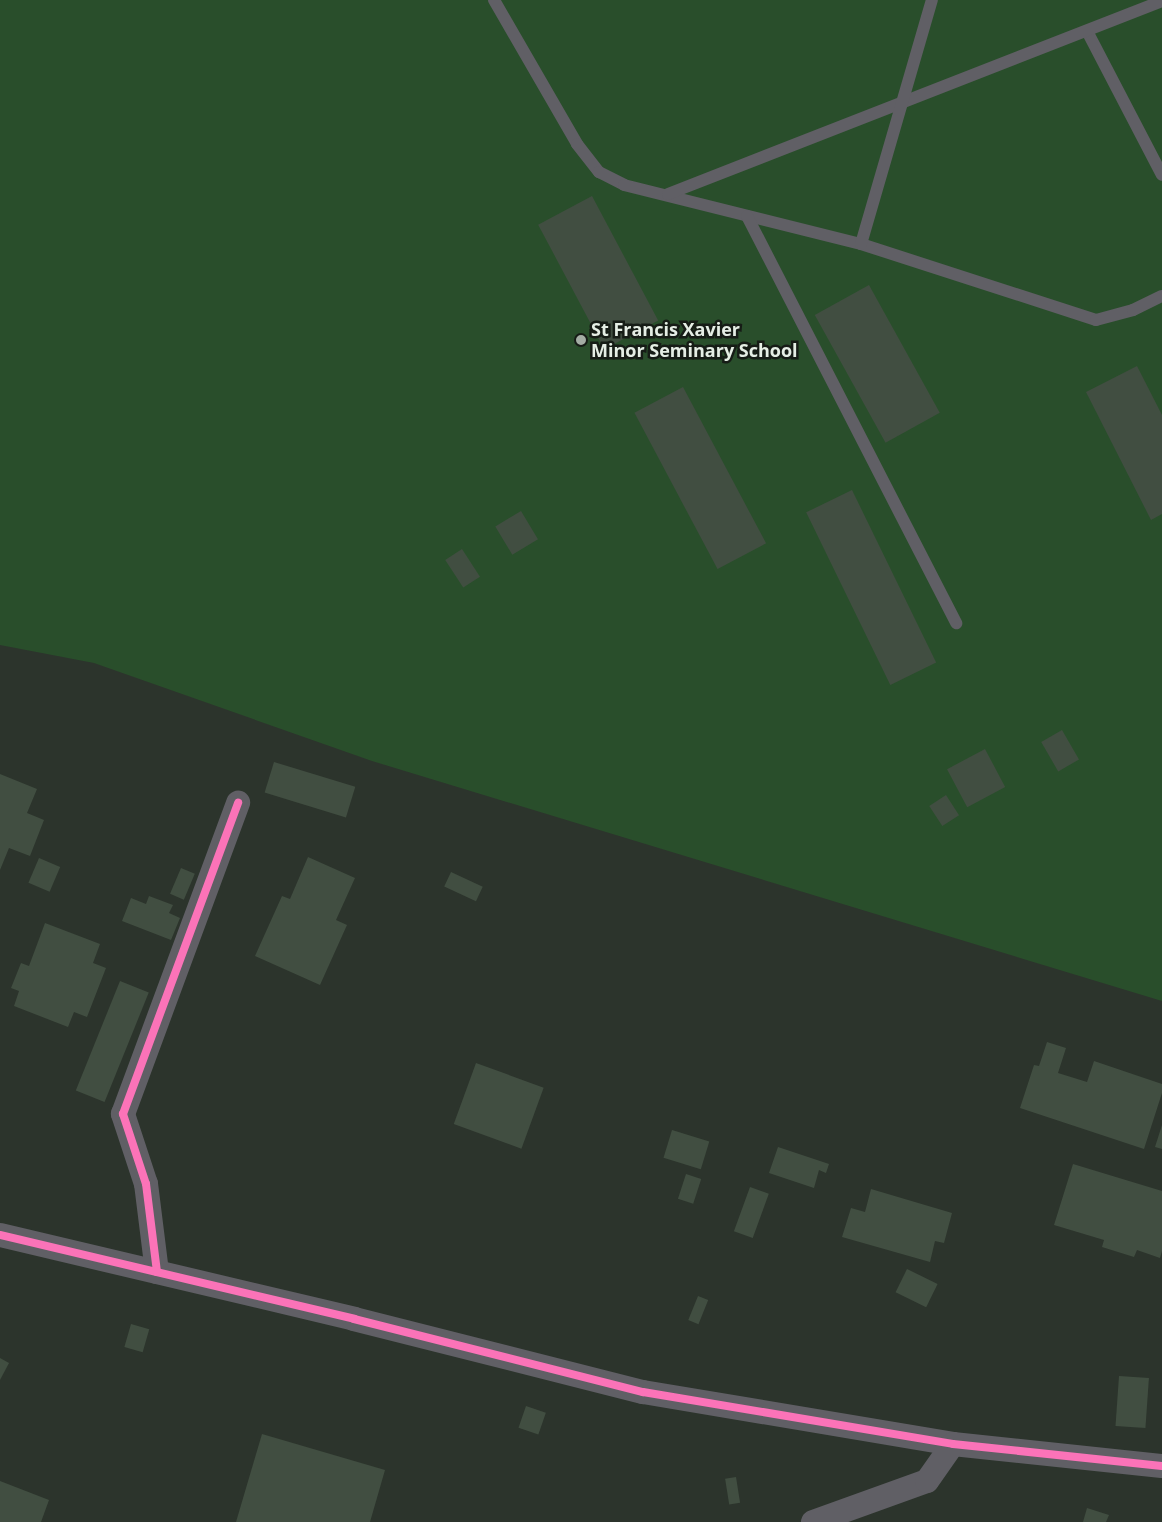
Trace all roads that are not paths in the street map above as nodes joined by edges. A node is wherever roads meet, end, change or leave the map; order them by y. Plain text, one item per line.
1 (494, 0) edge
2 (932, 0) edge
3 (1162, 1) edge
4 (1086, 31) junction
5 (903, 102) junction
6 (1162, 175) edge
7 (668, 194) junction
8 (747, 216) junction
9 (860, 244) junction
10 (1162, 296) edge
11 (956, 623) dead end
12 (238, 804) dead end
13 (0, 1235) edge
14 (157, 1272) junction
15 (953, 1444) junction
16 (1162, 1466) edge
17 (813, 1522) edge

1 - 7 lane
2 - 5 lane
3 - 4 lane
4 - 5 lane
4 - 6 lane
5 - 7 lane
5 - 9 lane
7 - 8 lane
8 - 9 lane
8 - 11 lane
9 - 10 lane
12 - 14 street
13 - 14 street
14 - 15 street
15 - 16 street
15 - 17 street

